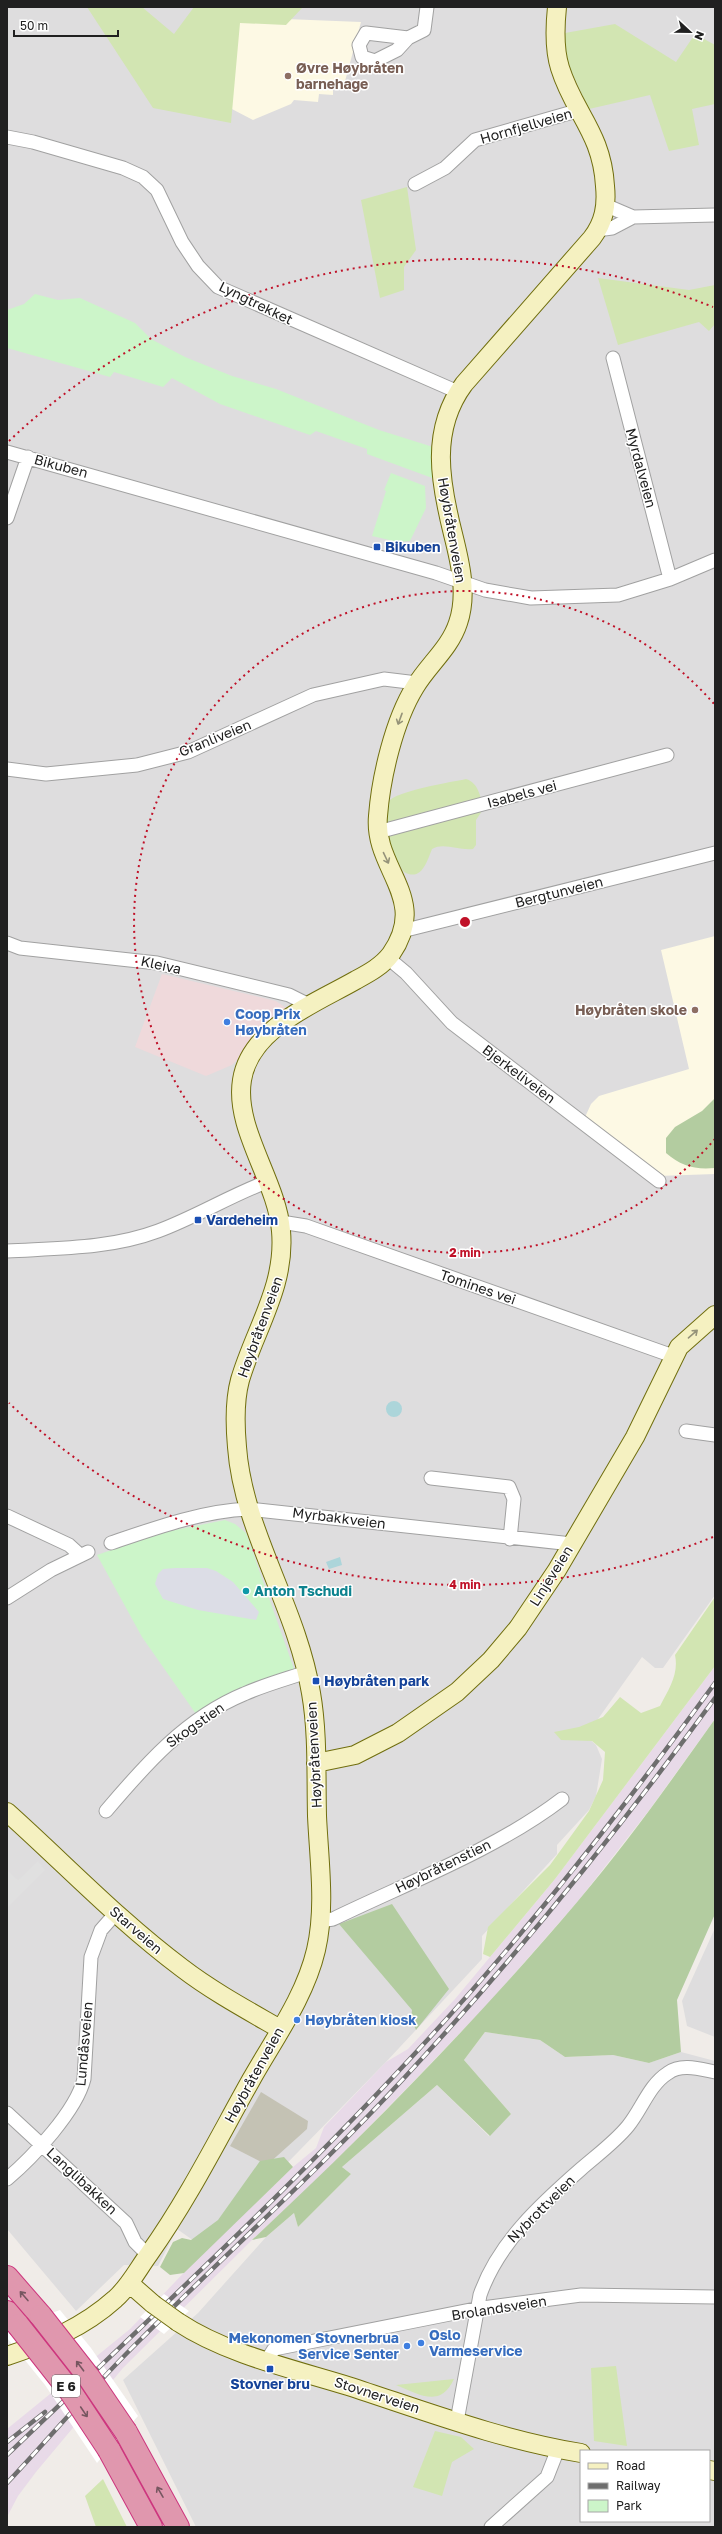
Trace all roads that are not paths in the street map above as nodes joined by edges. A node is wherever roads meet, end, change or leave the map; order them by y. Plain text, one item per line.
1 (427, 7) edge
2 (557, 7) edge
3 (408, 38) dead end
4 (580, 110) junction
5 (7, 137) edge
6 (414, 184) dead end
7 (605, 205) junction
8 (715, 215) edge
9 (632, 217) junction
10 (598, 230) junction
11 (613, 358) dead end
12 (458, 392) junction
13 (7, 452) edge
14 (28, 457) junction
15 (7, 518) edge
16 (715, 560) edge
17 (670, 579) junction
18 (462, 583) junction
19 (417, 683) junction
20 (667, 755) dead end
21 (7, 769) edge
22 (378, 832) junction
23 (715, 853) edge
24 (402, 931) junction
25 (7, 943) edge
26 (388, 958) junction
27 (311, 1006) junction
28 (269, 1181) junction
29 (659, 1181) dead end
30 (281, 1222) junction
31 (7, 1251) edge
32 (715, 1315) edge
33 (674, 1356) junction
34 (686, 1431) dead end
35 (715, 1435) edge
36 (431, 1478) dead end
37 (248, 1509) junction
38 (7, 1516) edge
39 (510, 1539) junction
40 (111, 1543) dead end
41 (572, 1544) junction
42 (7, 1598) edge
43 (307, 1672) junction
44 (316, 1763) junction
45 (562, 1799) dead end
46 (7, 1812) edge
47 (106, 1812) dead end
48 (116, 1912) junction
49 (320, 1921) junction
50 (280, 2029) junction
51 (715, 2072) edge
52 (7, 2113) edge
53 (41, 2143) junction
54 (7, 2179) edge
55 (148, 2255) junction
56 (7, 2277) edge
57 (129, 2283) junction
58 (715, 2297) edge
59 (477, 2309) junction
60 (13, 2319) edge
61 (7, 2356) edge
62 (267, 2360) junction
63 (457, 2421) junction
64 (558, 2449) junction
65 (580, 2453) edge
66 (151, 2527) edge
67 (178, 2527) edge
68 (491, 2527) edge

1 - 3 street
2 - 4 street, Høybråtenveien
4 - 6 street, Hornfjellveien
4 - 7 street, Høybråtenveien
5 - 12 street, Lyngtrekket
7 - 9 street
7 - 10 street, Høybråtenveien
8 - 9 street
9 - 10 street
10 - 12 street, Høybråtenveien
11 - 17 street, Myrdalveien
12 - 18 street, Høybråtenveien
13 - 14 street, Bikuben
14 - 15 street
14 - 18 street, Bikuben
16 - 17 street, Bikuben
17 - 18 street, Bikuben
18 - 19 street, Høybråtenveien
19 - 21 street, Granliveien
19 -> 22 street, Høybråtenveien
20 - 22 street, Isabels vei
22 -> 24 street, Høybråtenveien
23 - 24 street, Bergtunveien
24 - 26 street, Høybråtenveien
25 - 27 street, Kleiva
26 - 27 street, Høybråtenveien
26 - 29 street, Bjerkeliveien
27 - 28 street, Høybråtenveien
28 - 30 street, Høybråtenveien
28 - 31 street
30 - 33 street, Tomines vei
30 - 37 street, Høybråtenveien
33 -> 32 street, Linjeveien
33 - 41 street, Linjeveien
34 - 35 street
36 - 39 street
37 - 39 street, Myrbakkveien
37 - 40 street, Myrbakkveien
37 - 43 street, Høybråtenveien
38 - 42 street
39 - 41 street, Myrbakkveien
41 - 44 street, Linjeveien
43 - 44 street, Høybråtenveien
43 - 47 street, Skogstien
44 - 49 street, Høybråtenveien
45 - 49 street, Høybråtenstien
46 - 48 street, Starveien
48 - 50 street, Starveien
48 - 53 street, Lundåsveien
49 - 50 street, Høybråtenveien
50 - 55 street, Høybråtenveien
51 - 59 street, Nybrottveien
52 - 53 street, Langlibakken
53 - 54 street, Lundåsveien
53 - 55 street, Langlibakken
55 - 57 street, Høybråtenveien
67 -> 56 highway, E 6, bridge
57 - 61 street, Høybråtenveien
57 - 62 street, Stovnerveien, bridge
58 - 59 street, Brolandsveien
59 - 62 street, Brolandsveien
59 - 63 street, Nybrottveien
60 -> 66 highway, E 6, bridge
62 - 63 street, Stovnerveien
63 - 64 street, Stovnerveien
64 - 65 street, Stovnerveien
64 - 68 street

